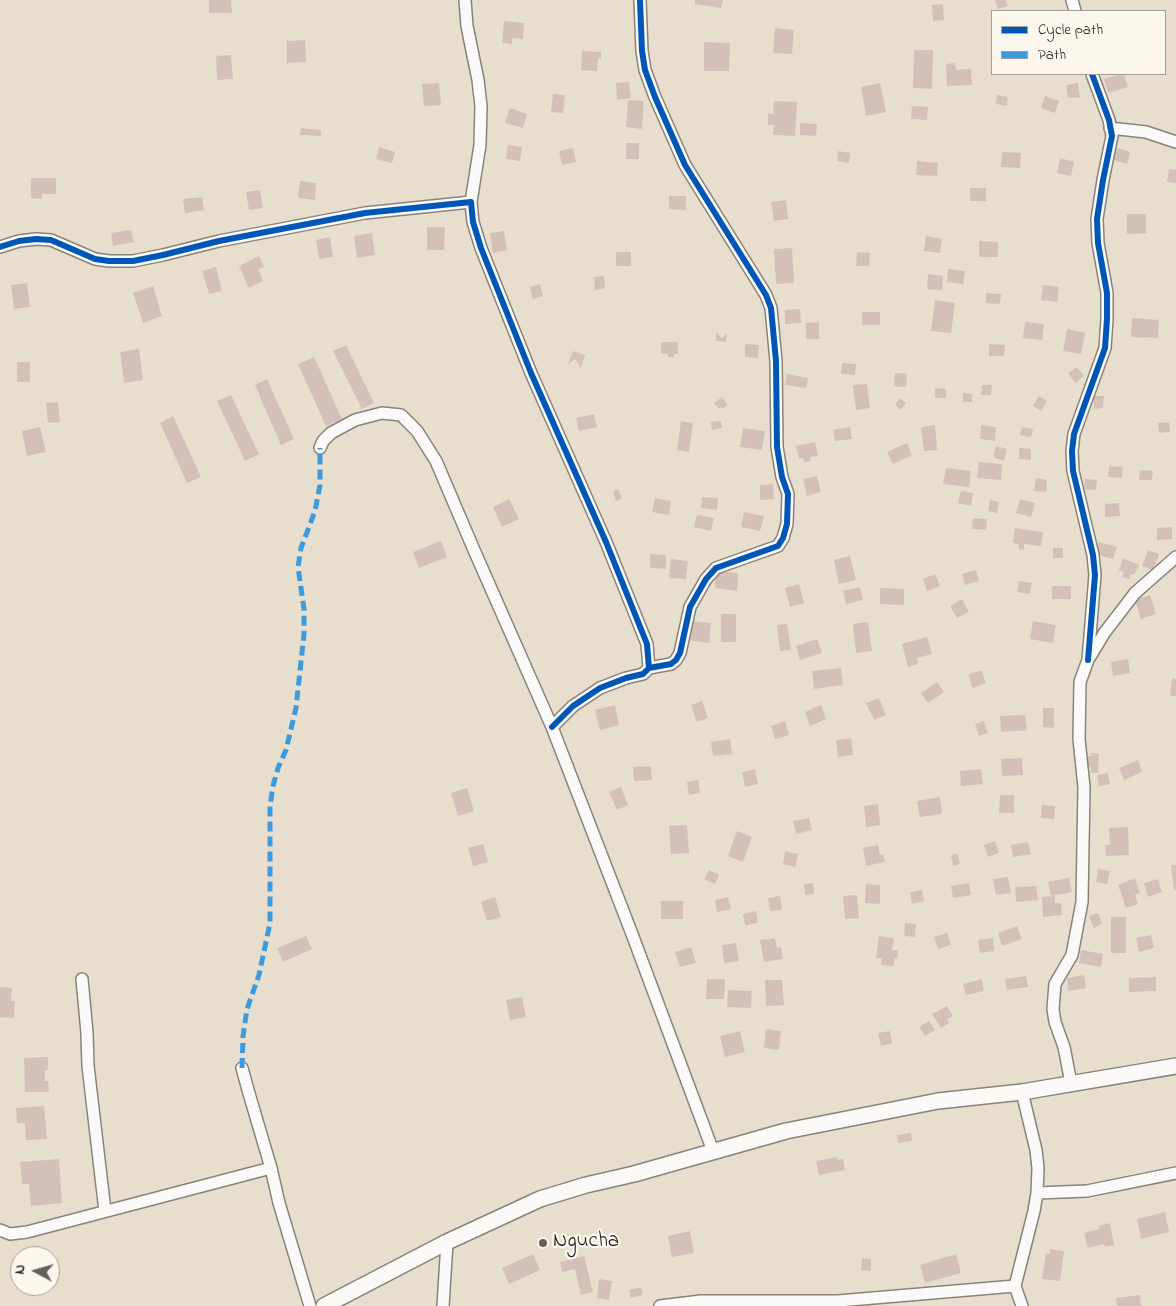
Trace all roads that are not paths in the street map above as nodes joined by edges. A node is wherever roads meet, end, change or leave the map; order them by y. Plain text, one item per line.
1 (465, 0) edge
2 (640, 0) edge
3 (1092, 75) edge
4 (1110, 128) junction
5 (1176, 142) edge
6 (471, 202) junction
7 (0, 247) edge
8 (320, 448) dead end
9 (1176, 557) edge
10 (1088, 660) junction
11 (649, 668) junction
12 (552, 727) junction
13 (82, 979) dead end
14 (1176, 1066) edge
15 (242, 1068) dead end
16 (1071, 1083) junction
17 (1022, 1092) junction
18 (712, 1151) junction
19 (271, 1168) junction
20 (1176, 1173) edge
21 (1037, 1194) junction
22 (105, 1211) junction
23 (0, 1230) edge
24 (447, 1242) junction
25 (1015, 1286) junction
26 (310, 1306) edge
27 (324, 1306) edge
28 (443, 1306) edge
29 (660, 1306) edge
30 (1022, 1306) edge

1 - 6 street
2 - 11 street
3 - 4 street
4 - 5 street
4 - 10 street
6 - 7 street
6 - 11 street
8 - 12 street
9 - 10 street
10 - 16 street
11 - 12 street
12 - 18 street
13 - 22 street
14 - 16 main road
15 - 19 street
16 - 17 main road
17 - 18 main road
17 - 21 street
18 - 24 main road
19 - 22 street
19 - 26 street
20 - 21 street
21 - 25 street
22 - 23 street
24 - 27 main road
24 - 28 street
25 - 29 street
25 - 30 street

